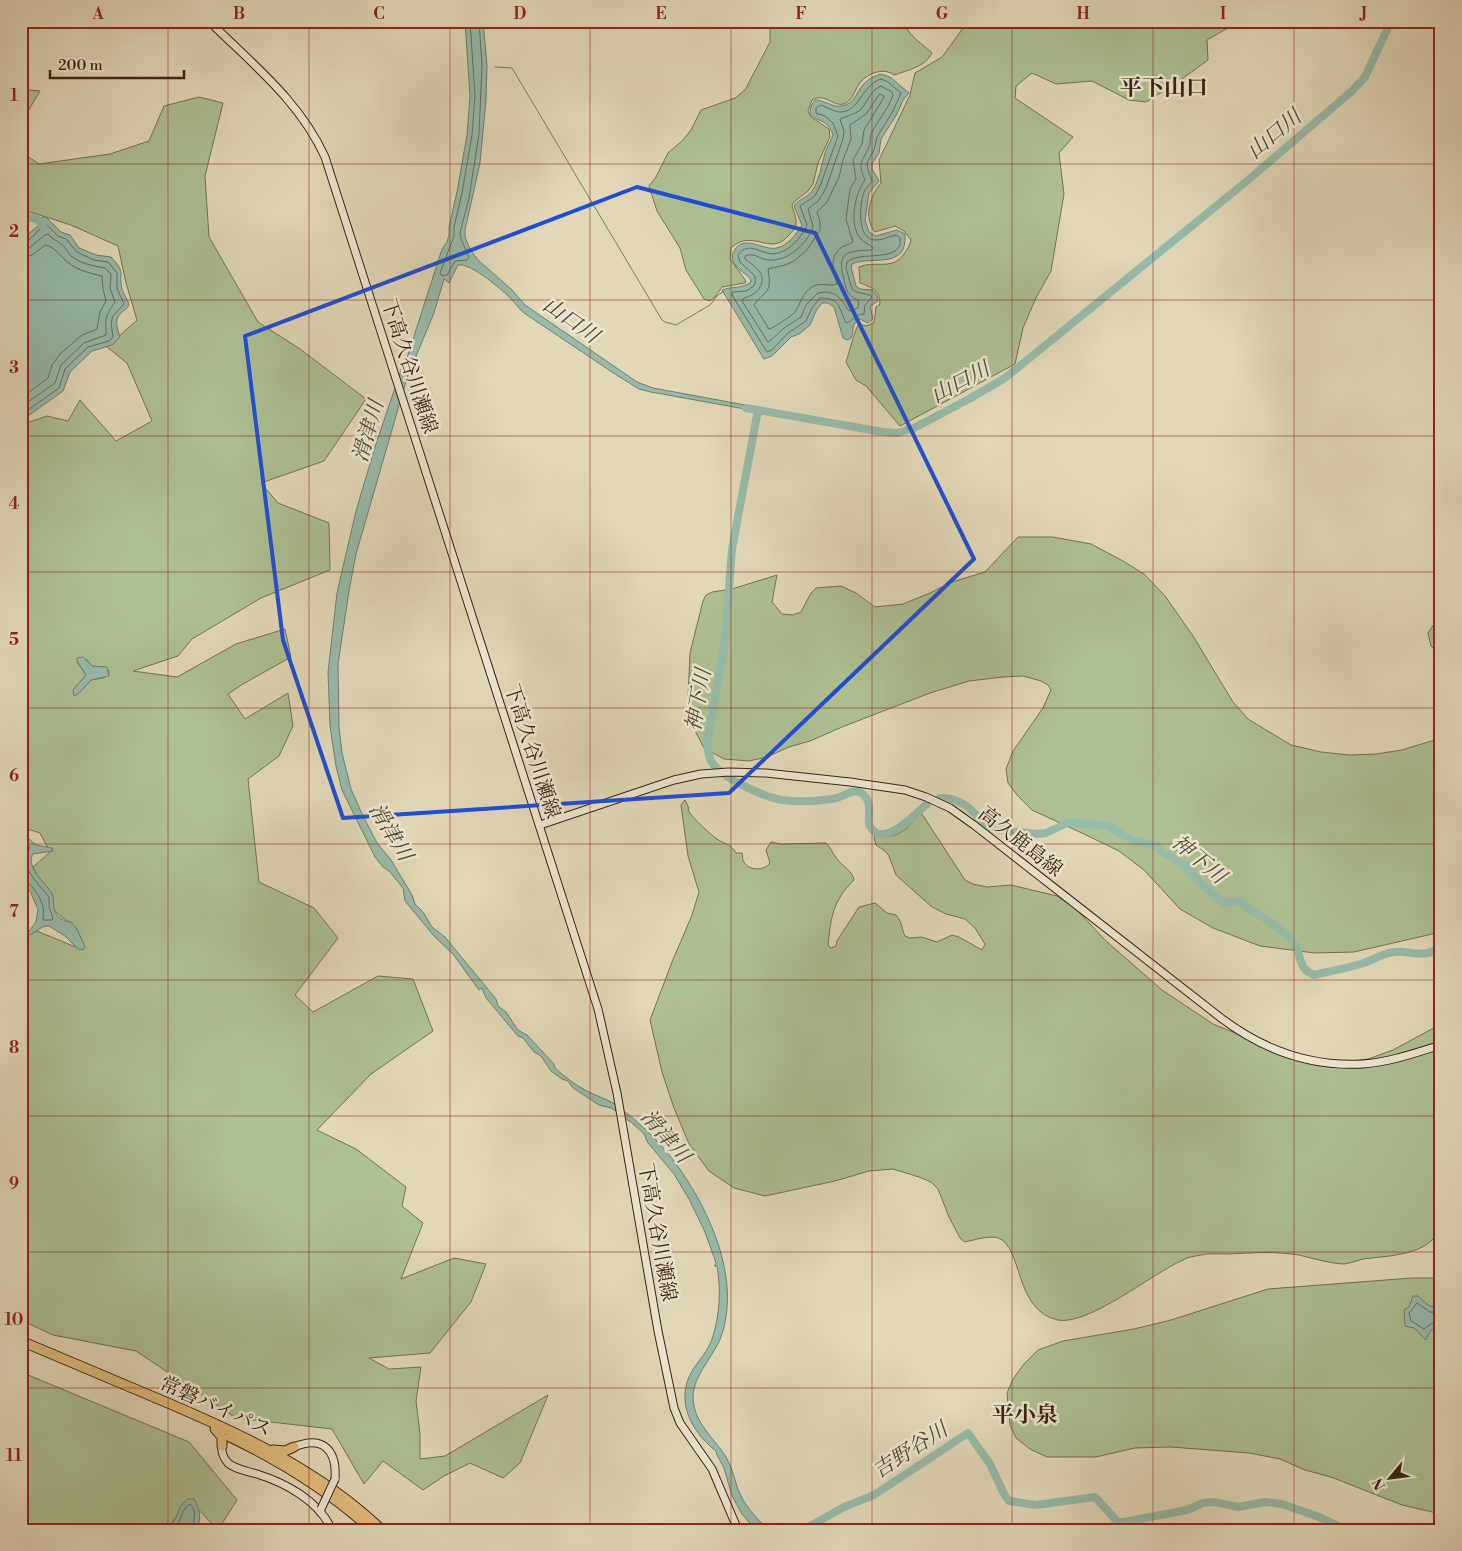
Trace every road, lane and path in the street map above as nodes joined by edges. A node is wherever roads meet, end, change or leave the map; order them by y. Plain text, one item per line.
1 (209, 21) edge
2 (540, 825) junction
3 (1441, 1045) edge
4 (21, 1341) edge
5 (21, 1347) edge
6 (215, 1429) junction
7 (240, 1441) junction
8 (222, 1446) junction
9 (294, 1447) junction
10 (271, 1450) junction
11 (294, 1463) junction
12 (322, 1512) junction
13 (332, 1530) edge
14 (372, 1530) edge
15 (382, 1530) edge
16 (738, 1530) edge

1 - 2 main road, 下高久谷川瀬線
2 - 3 main road, 高久鹿島線
2 - 16 main road, 下高久谷川瀬線
4 - 10 highway, 常磐バイパス
5 - 6 highway, 常磐バイパス
6 - 7 highway, 常磐バイパス
6 - 8 highway
7 - 8 highway
7 - 14 highway, 常磐バイパス
8 - 12 main road
9 - 10 highway
9 - 11 highway
9 - 12 main road, bridge
10 - 11 highway, 常磐バイパス
11 - 15 highway, 常磐バイパス
12 - 13 main road

